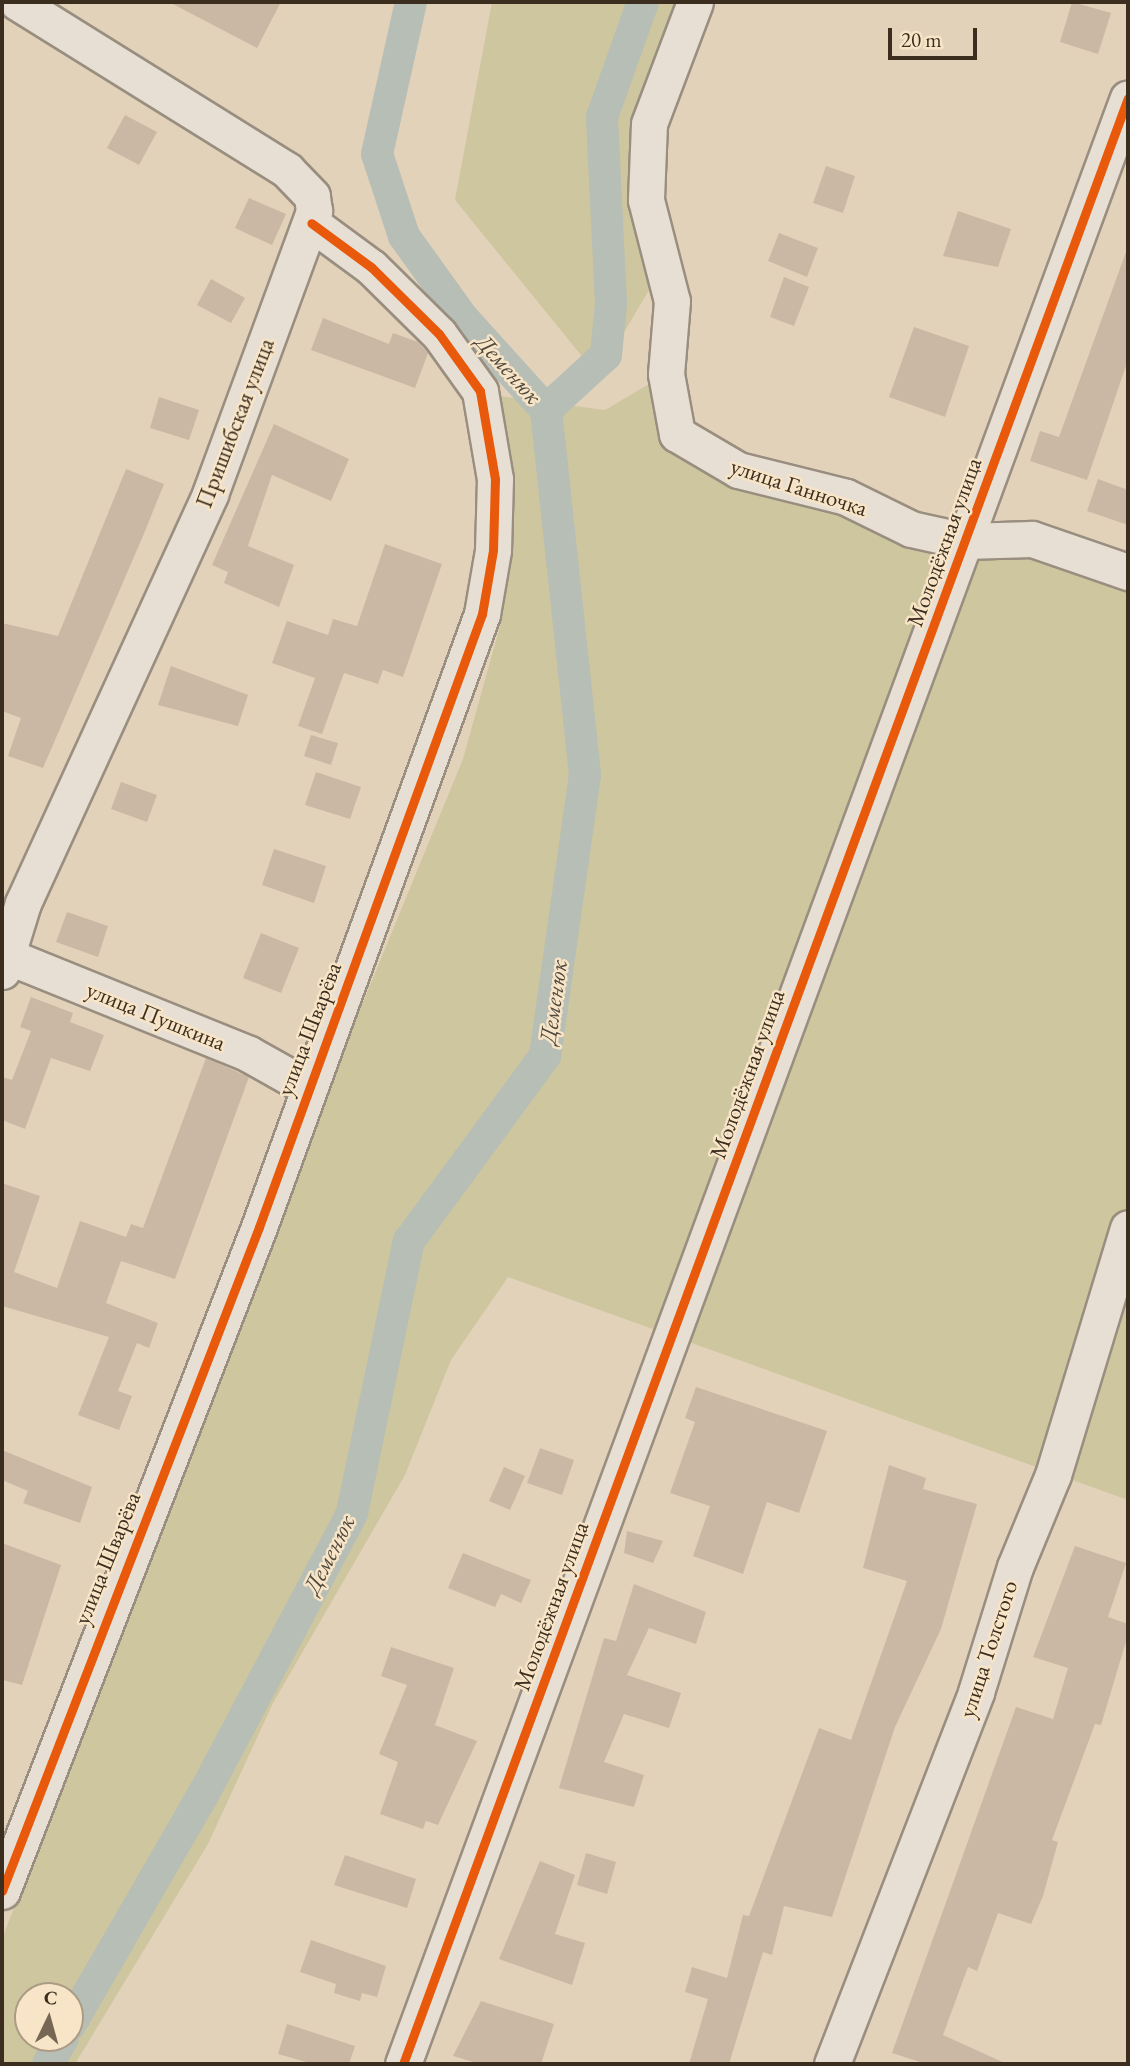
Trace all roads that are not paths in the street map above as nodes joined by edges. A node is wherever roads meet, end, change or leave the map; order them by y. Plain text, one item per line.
1 (17, 2) edge
2 (695, 2) edge
3 (1128, 97) edge
4 (311, 223) junction
5 (965, 541) junction
6 (1128, 572) edge
7 (4, 960) edge
8 (306, 1086) junction
9 (1128, 1228) edge
10 (2, 1891) edge
11 (403, 2064) edge
12 (832, 2064) edge

1 - 4 street, Пришибская улица
2 - 5 street, улица Ганночка
3 - 5 street, Молодёжная улица
4 - 7 street, Пришибская улица
4 - 8 street, улица Шварёва
5 - 6 street, улица Ганночка
5 - 11 street, Молодёжная улица
7 - 8 street, улица Пушкина
8 - 10 street, улица Шварёва
9 - 12 street, улица Толстого

